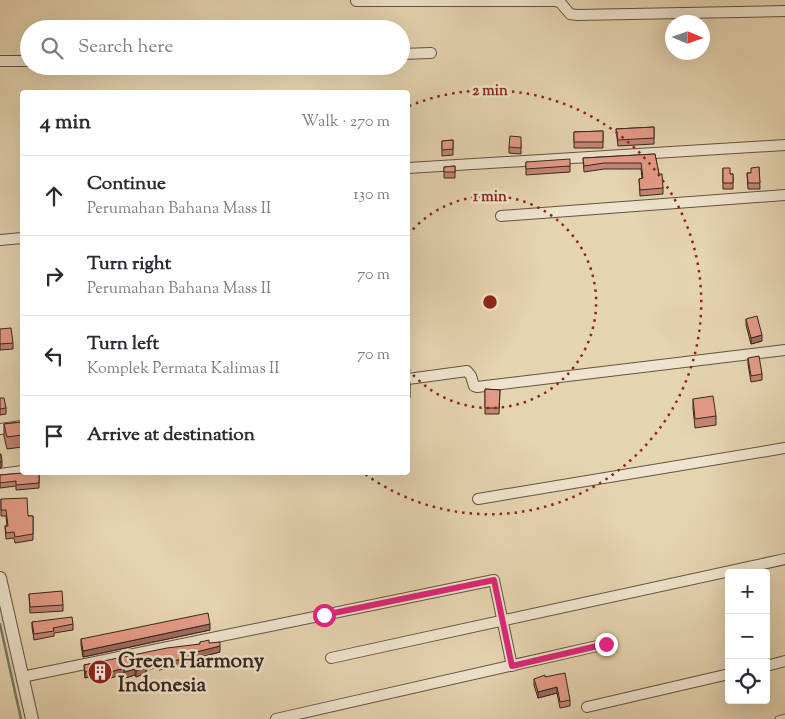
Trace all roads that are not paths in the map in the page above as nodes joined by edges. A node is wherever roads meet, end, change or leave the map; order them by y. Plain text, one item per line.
1 (356, 1) edge
2 (785, 11) edge
3 (431, 53) dead end
4 (410, 54) edge
5 (0, 61) edge
6 (20, 61) edge
7 (785, 145) edge
8 (410, 168) edge
9 (785, 195) edge
10 (501, 216) dead end
11 (20, 238) edge
12 (0, 240) edge
13 (785, 350) edge
14 (410, 379) edge
15 (20, 426) edge
16 (0, 429) edge
17 (785, 448) edge
18 (20, 471) edge
19 (0, 474) edge
20 (478, 499) dead end
21 (785, 559) edge
22 (0, 578) edge
23 (503, 621) junction
24 (606, 644) dead end
25 (332, 658) dead end
26 (785, 661) edge
27 (770, 665) edge
28 (512, 666) junction
29 (725, 675) edge
30 (22, 677) junction
31 (587, 707) dead end
32 (785, 717) edge
33 (32, 719) edge
34 (276, 719) edge
35 (778, 719) edge

1 - 2 street
3 - 4 street
5 - 6 street
7 - 8 street
9 - 10 street
11 - 12 street
13 - 14 street
15 - 16 street
17 - 20 street
18 - 19 street
21 - 23 street
22 - 30 street
23 - 25 street
23 - 28 street
23 - 30 street
24 - 28 street
26 - 27 street
28 - 34 street
29 - 31 street
30 - 33 street
32 - 35 lane

